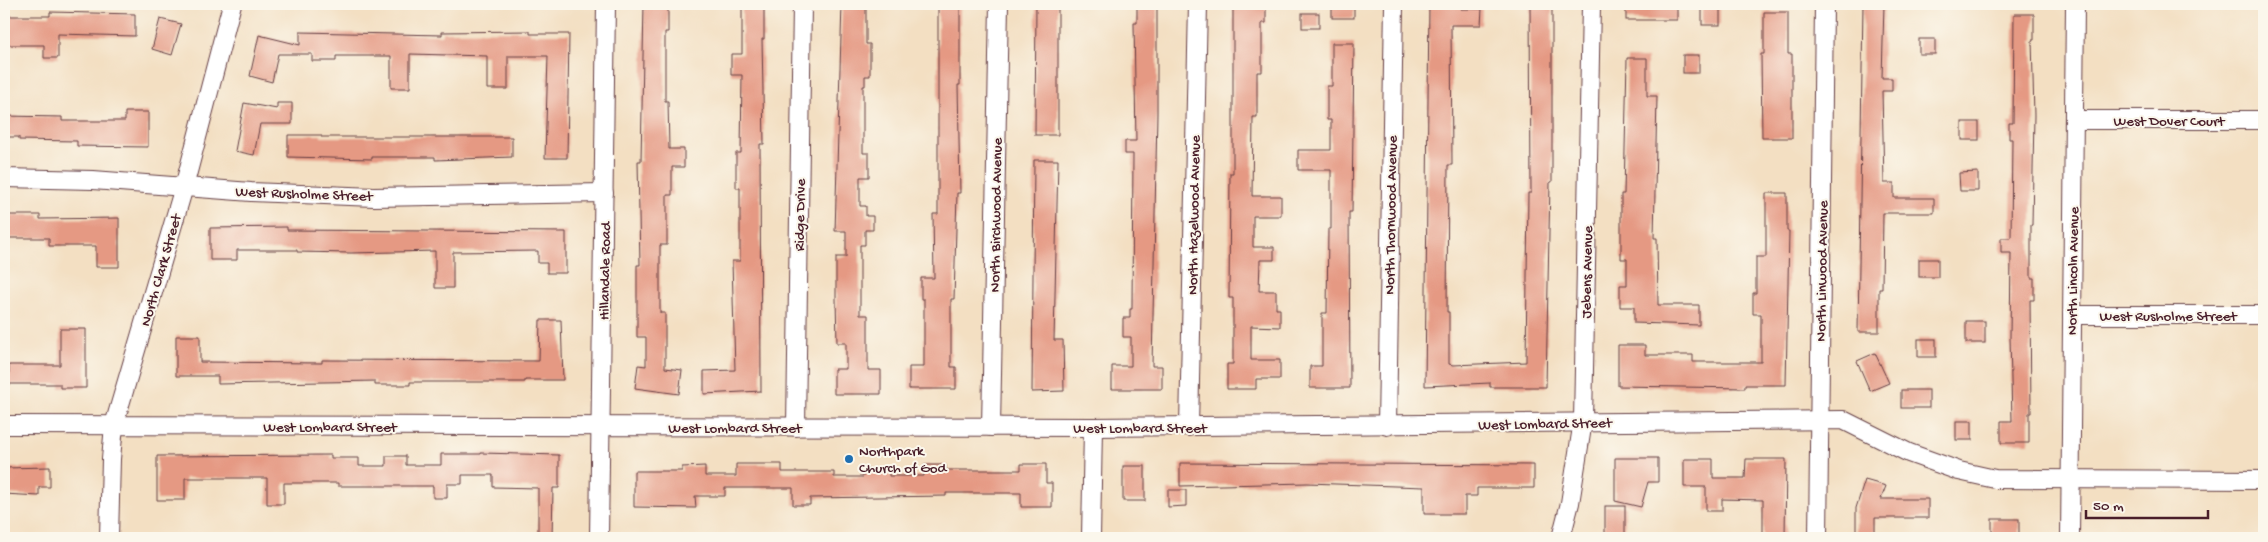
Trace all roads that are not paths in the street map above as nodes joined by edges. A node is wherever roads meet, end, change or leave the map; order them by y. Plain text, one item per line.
1 (232, 4) edge
2 (606, 4) edge
3 (802, 4) edge
4 (999, 4) edge
5 (1198, 4) edge
6 (1394, 4) edge
7 (1591, 4) edge
8 (1824, 4) edge
9 (2075, 4) edge
10 (2074, 120) junction
11 (2264, 120) edge
12 (4, 178) edge
13 (184, 187) junction
14 (604, 194) junction
15 (2072, 315) junction
16 (2264, 315) edge
17 (1820, 420) junction
18 (1583, 422) junction
19 (4, 425) edge
20 (114, 425) junction
21 (1387, 426) junction
22 (602, 427) junction
23 (796, 427) junction
24 (991, 427) junction
25 (1093, 427) junction
26 (1189, 427) junction
27 (2071, 480) junction
28 (2264, 480) edge
29 (109, 538) edge
30 (599, 538) edge
31 (1091, 538) edge
32 (1561, 538) edge
33 (1818, 538) edge
34 (2070, 538) edge

1 - 13 street, North Clark Street
2 - 14 street, Hillandale Road
3 - 23 street, Ridge Drive
4 - 24 street, North Birchwood Avenue
5 - 26 street, North Hazelwood Avenue
6 - 21 street, North Thornwood Avenue
7 - 18 street, Jebens Avenue
8 - 17 street, North Linwood Avenue
9 - 10 street, North Lincoln Avenue
10 - 11 street, West Dover Court
10 - 15 street, North Lincoln Avenue
12 - 13 street, West Rusholme Street
13 - 14 street, West Rusholme Street
13 - 20 street, North Clark Street
14 - 22 street, Hillandale Road
15 - 16 street, West Rusholme Street
15 - 27 street, North Lincoln Avenue
17 - 18 street, West Lombard Street
17 - 27 street, West Lombard Street
17 - 33 street, North Linwood Avenue
18 - 21 street, West Lombard Street
18 - 32 street, Jebens Avenue
19 - 20 street, West Lombard Street
20 - 22 street, West Lombard Street
20 - 29 street, North Clark Street
21 - 26 street, West Lombard Street
22 - 23 street, West Lombard Street
22 - 30 street, Hillandale Road
23 - 24 street, West Lombard Street
24 - 25 street, West Lombard Street
25 - 26 street, West Lombard Street
25 - 31 street
27 - 28 street, West Lombard Street
27 - 34 street, North Lincoln Avenue

